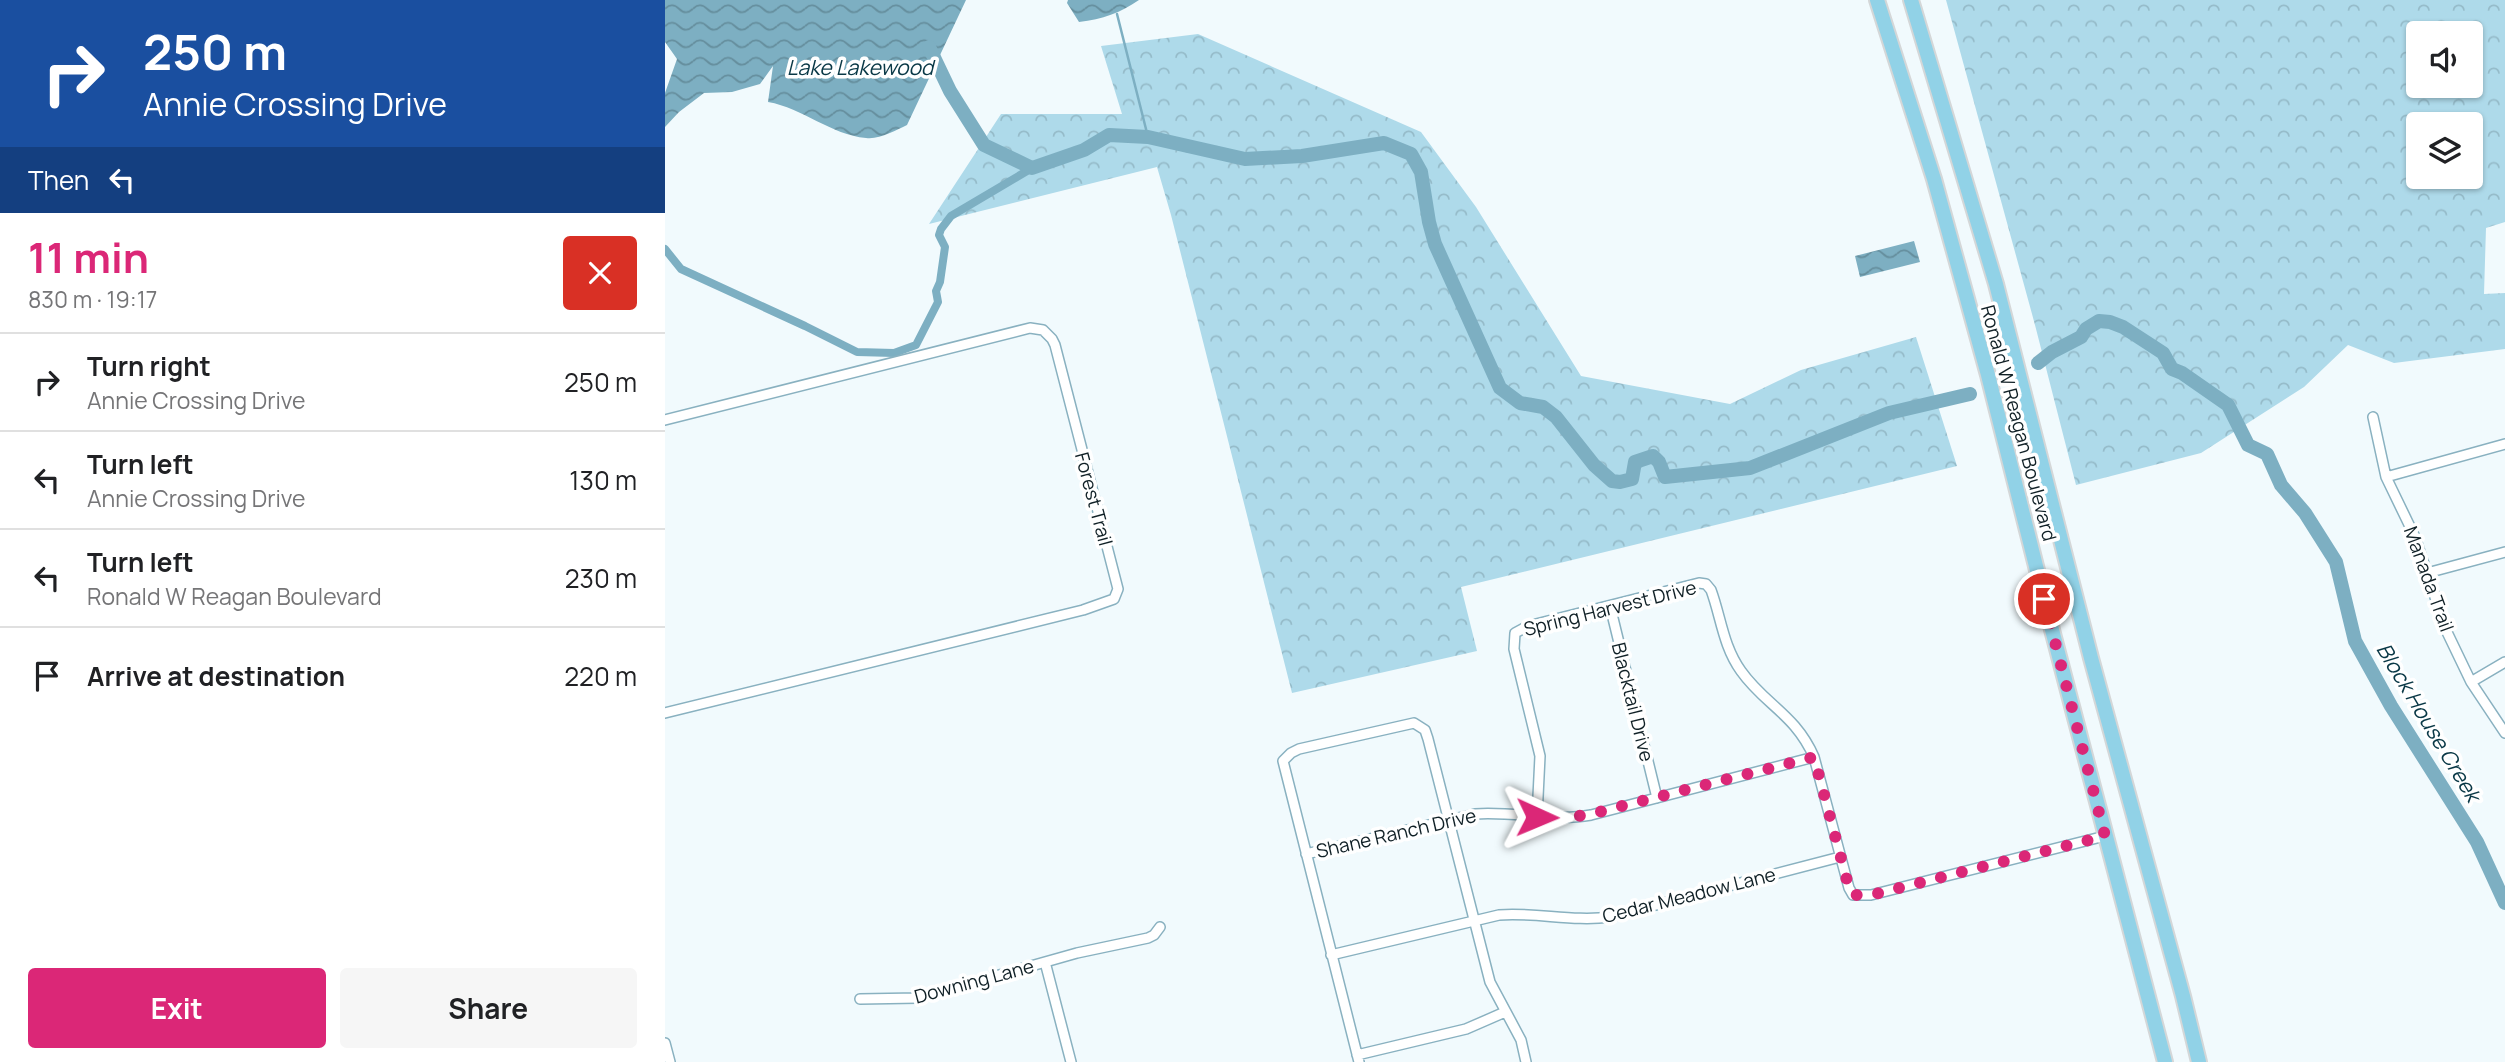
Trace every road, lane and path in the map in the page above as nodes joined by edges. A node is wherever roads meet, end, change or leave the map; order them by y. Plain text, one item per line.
1 (1877, 0) edge
2 (1911, 0) edge
3 (2373, 417) dead end
4 (665, 420) edge
5 (2505, 444) edge
6 (2386, 477) junction
7 (2505, 552) edge
8 (2427, 573) junction
9 (1610, 606) junction
10 (2505, 662) edge
11 (2471, 681) junction
12 (665, 713) edge
13 (2505, 733) edge
14 (1814, 757) junction
15 (1657, 798) junction
16 (1537, 817) junction
17 (1449, 820) junction
18 (2105, 836) junction
19 (1306, 854) junction
20 (1840, 857) junction
21 (1475, 920) junction
22 (1160, 927) dead end
23 (1331, 955) junction
24 (1045, 962) junction
25 (860, 999) dead end
26 (1505, 1012) junction
27 (665, 1043) edge
28 (1358, 1058) edge
29 (668, 1061) edge
30 (1071, 1062) edge
31 (1526, 1062) edge
32 (2165, 1062) edge
33 (2199, 1062) edge

1 - 18 main road, Ronald W Reagan Boulevard
2 - 33 main road, Ronald W Reagan Boulevard
3 - 6 street, Manada Trail
4 - 12 street, Forest Trail
5 - 6 street
6 - 8 street, Manada Trail
7 - 8 street
8 - 11 street, Manada Trail
9 - 14 street, Spring Harvest Drive
9 - 15 street, Blacktail Drive
9 - 16 street, Spring Harvest Drive
10 - 11 street
11 - 13 street, Manada Trail
14 - 15 street, Shane Ranch Drive
14 - 20 street
15 - 16 street, Shane Ranch Drive
16 - 17 street, Shane Ranch Drive
17 - 19 street, Shane Ranch Drive
17 - 19 street
17 - 21 street
18 - 20 street
18 - 32 main road, Ronald W Reagan Boulevard
19 - 23 street
20 - 21 street, Cedar Meadow Lane
21 - 23 street, Cedar Meadow Lane
21 - 26 street
22 - 24 street, Downing Lane
23 - 28 street
24 - 25 street, Downing Lane
24 - 30 street, Downing Lane
26 - 28 street
26 - 31 street
27 - 29 street

